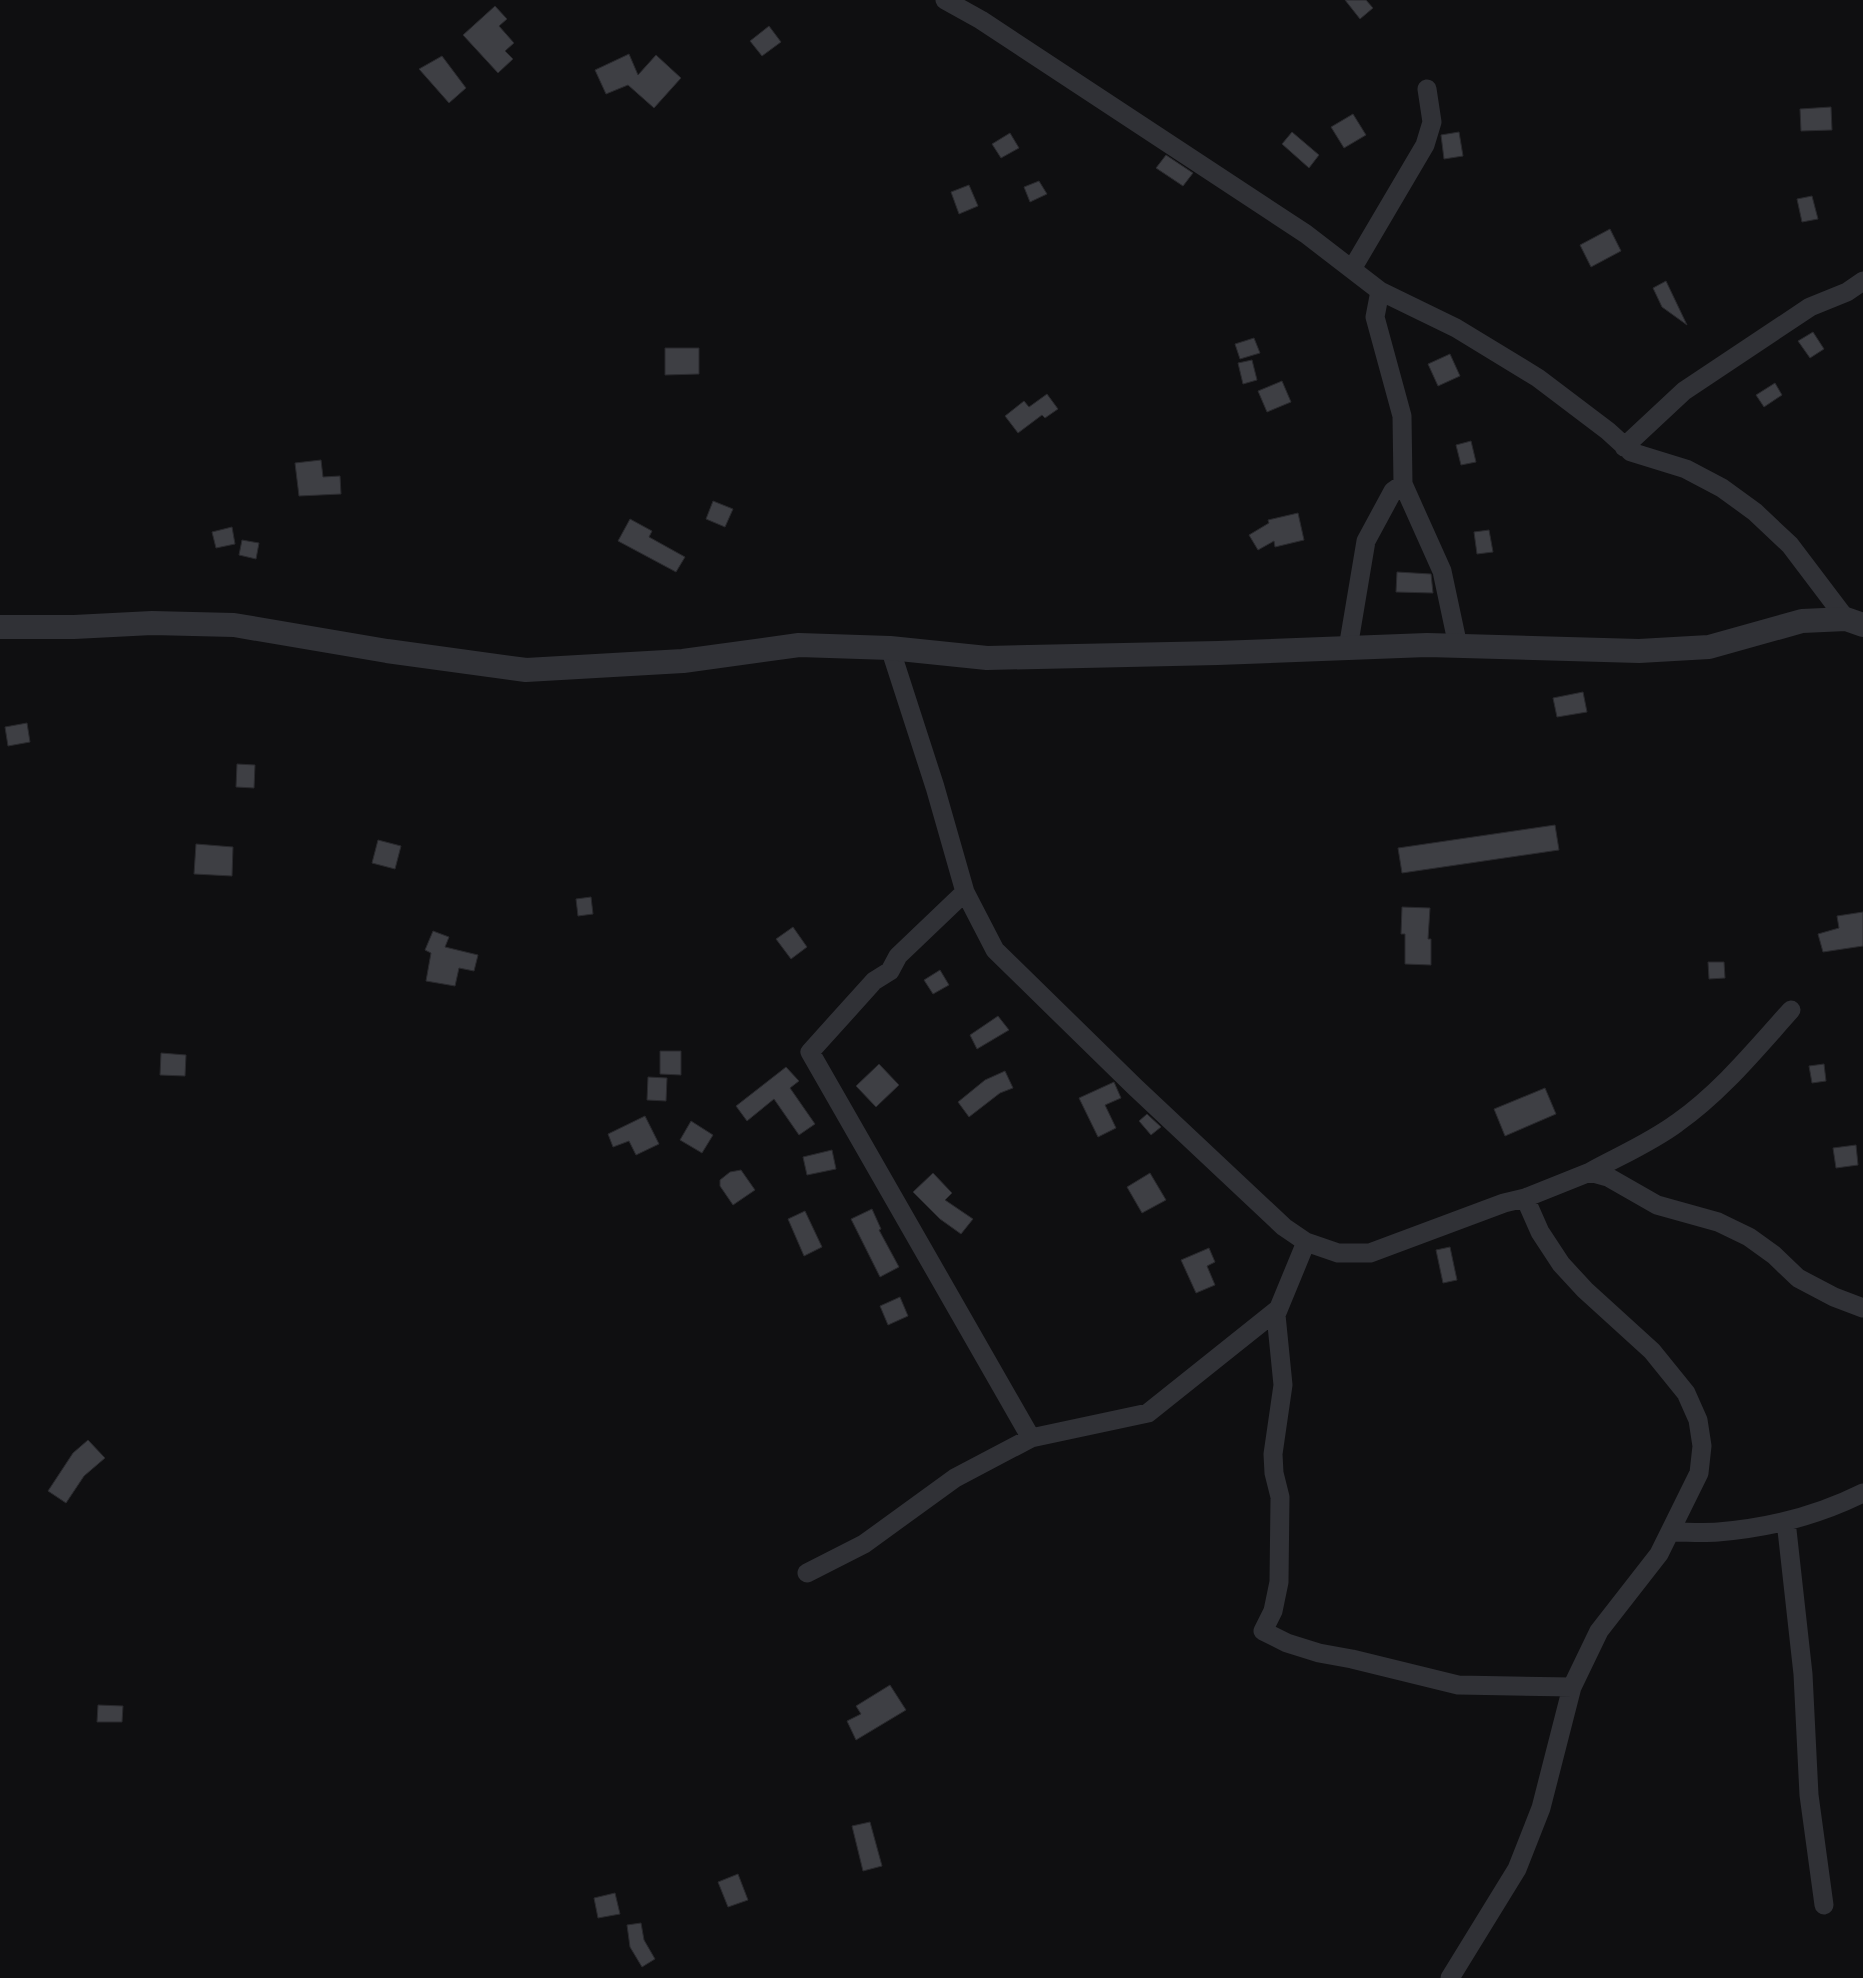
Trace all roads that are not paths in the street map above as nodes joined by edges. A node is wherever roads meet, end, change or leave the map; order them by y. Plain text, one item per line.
1 (945, 0) edge
2 (1427, 88) dead end
3 (1352, 269) junction
4 (1863, 281) edge
5 (1380, 291) junction
6 (1624, 447) junction
7 (1403, 484) junction
8 (1854, 622) edge
9 (0, 627) edge
10 (1458, 646) junction
11 (890, 648) junction
12 (1348, 648) junction
13 (965, 892) junction
14 (1791, 1010) dead end
15 (1590, 1172) junction
16 (1525, 1198) junction
17 (1306, 1242) junction
18 (1863, 1308) edge
19 (1277, 1310) junction
20 (1030, 1438) junction
21 (1863, 1493) edge
22 (1786, 1521) junction
23 (1671, 1532) junction
24 (807, 1573) dead end
25 (1572, 1687) junction
26 (1824, 1906) dead end
27 (1450, 1978) edge

1 - 3 street
2 - 3 street
3 - 5 street
4 - 6 street
5 - 6 street
5 - 7 street
6 - 8 street
7 - 10 street
7 - 12 street
8 - 10 street
9 - 11 street
10 - 12 street
11 - 12 street
11 - 13 street
13 - 17 street
13 - 20 street
14 - 15 street
15 - 16 street
15 - 18 street
16 - 17 street
16 - 23 street
17 - 19 street
19 - 20 street
19 - 25 street
20 - 24 street
21 - 22 street
22 - 23 street
22 - 26 street
23 - 25 street
25 - 27 street

